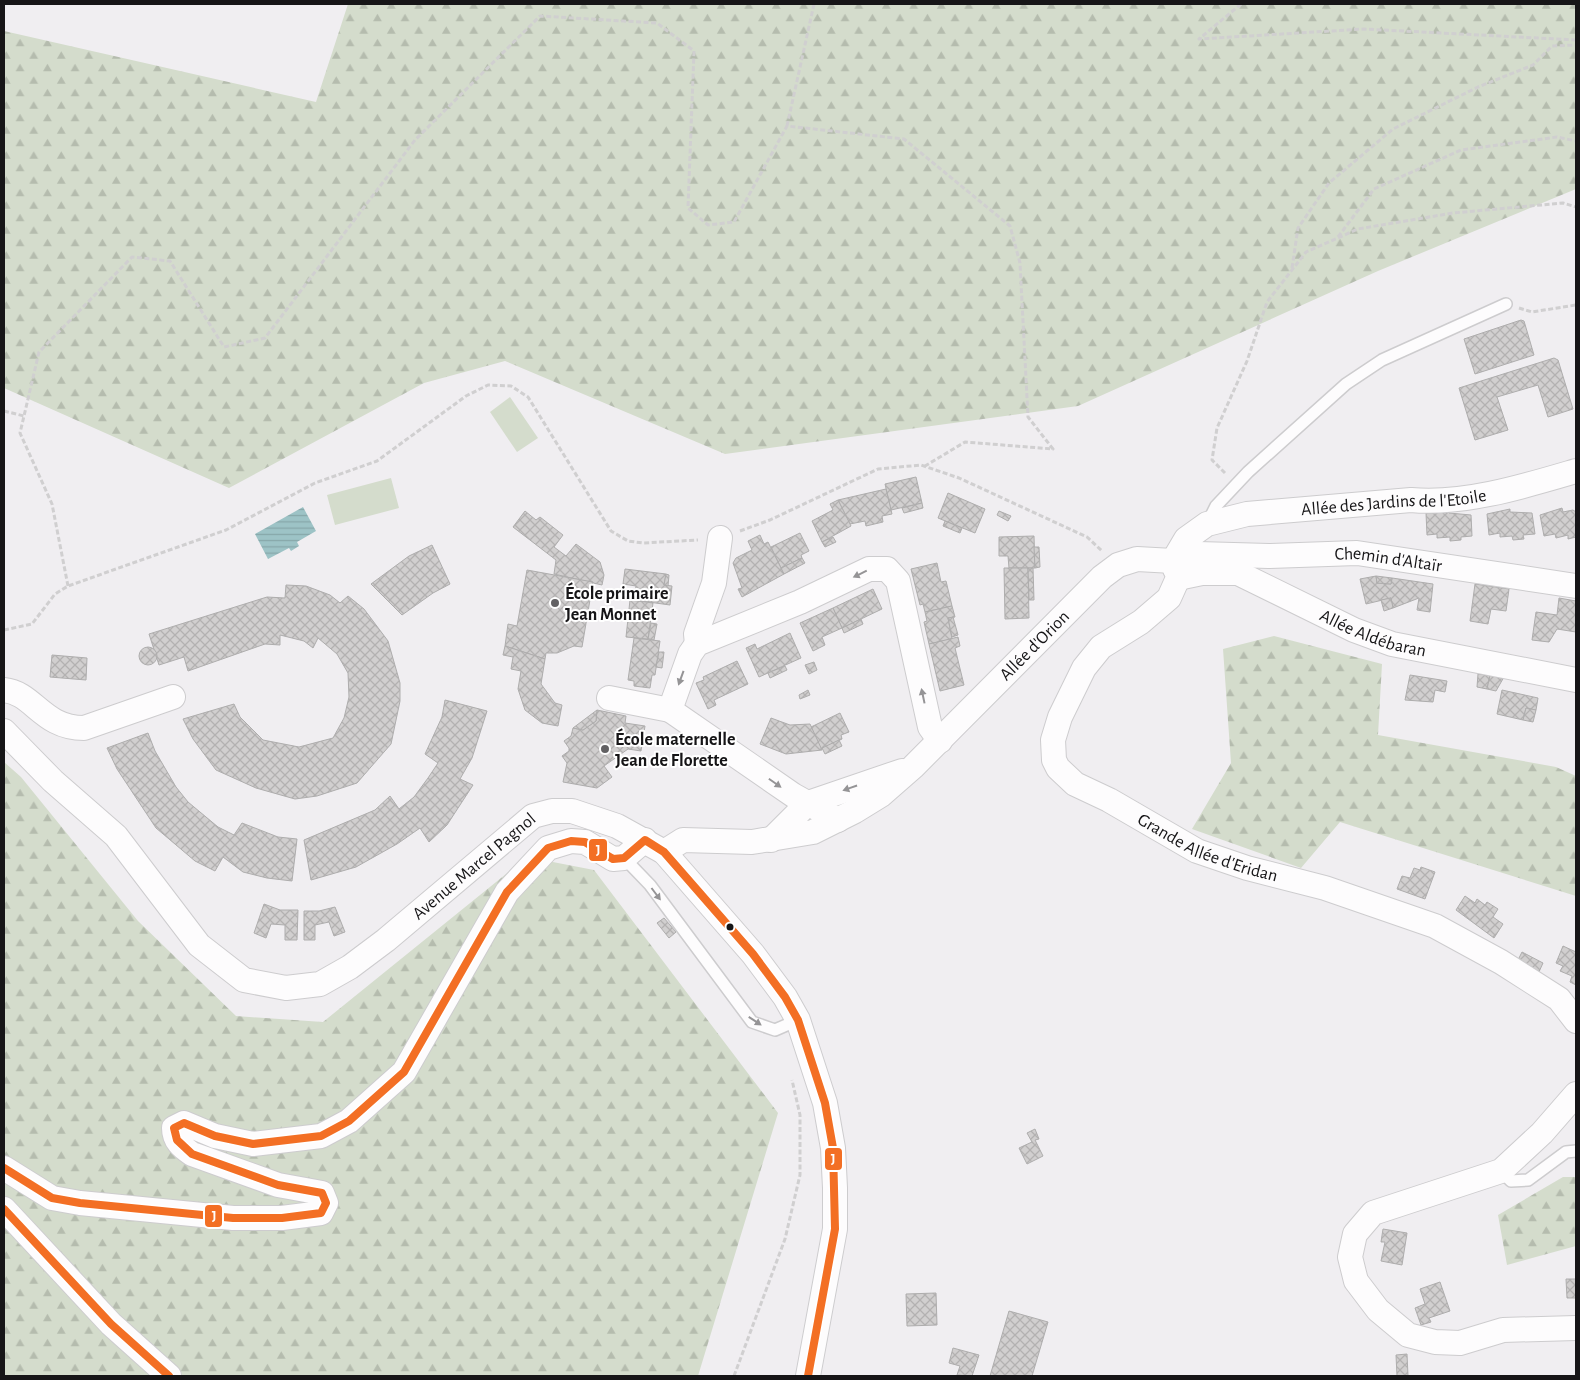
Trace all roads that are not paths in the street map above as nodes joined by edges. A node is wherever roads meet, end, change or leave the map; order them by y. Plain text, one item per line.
1 (1506, 304) road end
2 (1576, 471) edge
3 (1208, 524) junction
4 (720, 538) road end
5 (1269, 556) junction
6 (1176, 569) junction
7 (1259, 584) junction
8 (1576, 586) edge
9 (697, 644) junction
10 (1576, 680) edge
11 (4, 690) edge
12 (173, 697) dead end
13 (609, 698) dead end
14 (670, 710) junction
15 (4, 732) edge
16 (940, 741) junction
17 (913, 767) junction
18 (808, 803) junction
19 (838, 820) junction
20 (771, 840) junction
21 (654, 846) junction
22 (624, 858) junction
23 (798, 1020) junction
24 (1576, 1021) edge
25 (1576, 1094) edge
26 (1576, 1151) edge
27 (4, 1168) edge
28 (1501, 1171) junction
29 (4, 1209) edge
30 (1576, 1328) edge
31 (169, 1376) edge
32 (808, 1376) edge

1 - 3 lane
2 - 3 street, Allée des Jardins de l'Etoile
3 - 6 street, Allée des Jardins de l'Etoile
4 - 9 street
5 - 6 street, Chemin d'Altaïr
5 - 7 street
5 - 8 street, Chemin d'Altaïr
6 - 7 street, Allée Aldébaran
6 - 16 street, Allée d'Orion
6 - 24 street, Grande Allée d'Eridan
7 - 10 street, Allée Aldébaran
9 -> 14 street
16 -> 9 street
11 - 12 street
13 - 14 street
14 -> 18 street
15 - 21 street, Avenue Marcel Pagnol
16 - 17 street, Allée d'Orion
17 -> 18 street, Allée d'Orion
17 - 19 street, Allée d'Orion
18 - 19 street
18 - 20 street, Allée d'Orion
19 - 20 street, Allée d'Orion
20 - 21 street, Allée d'Orion
21 - 22 street, Allée d'Orion
21 - 23 street, Avenue Marcel Pagnol
22 -> 23 lane
22 - 27 street
23 - 32 street, Avenue Marcel Pagnol
25 - 28 street
26 - 28 lane
28 - 30 street
29 - 31 street

